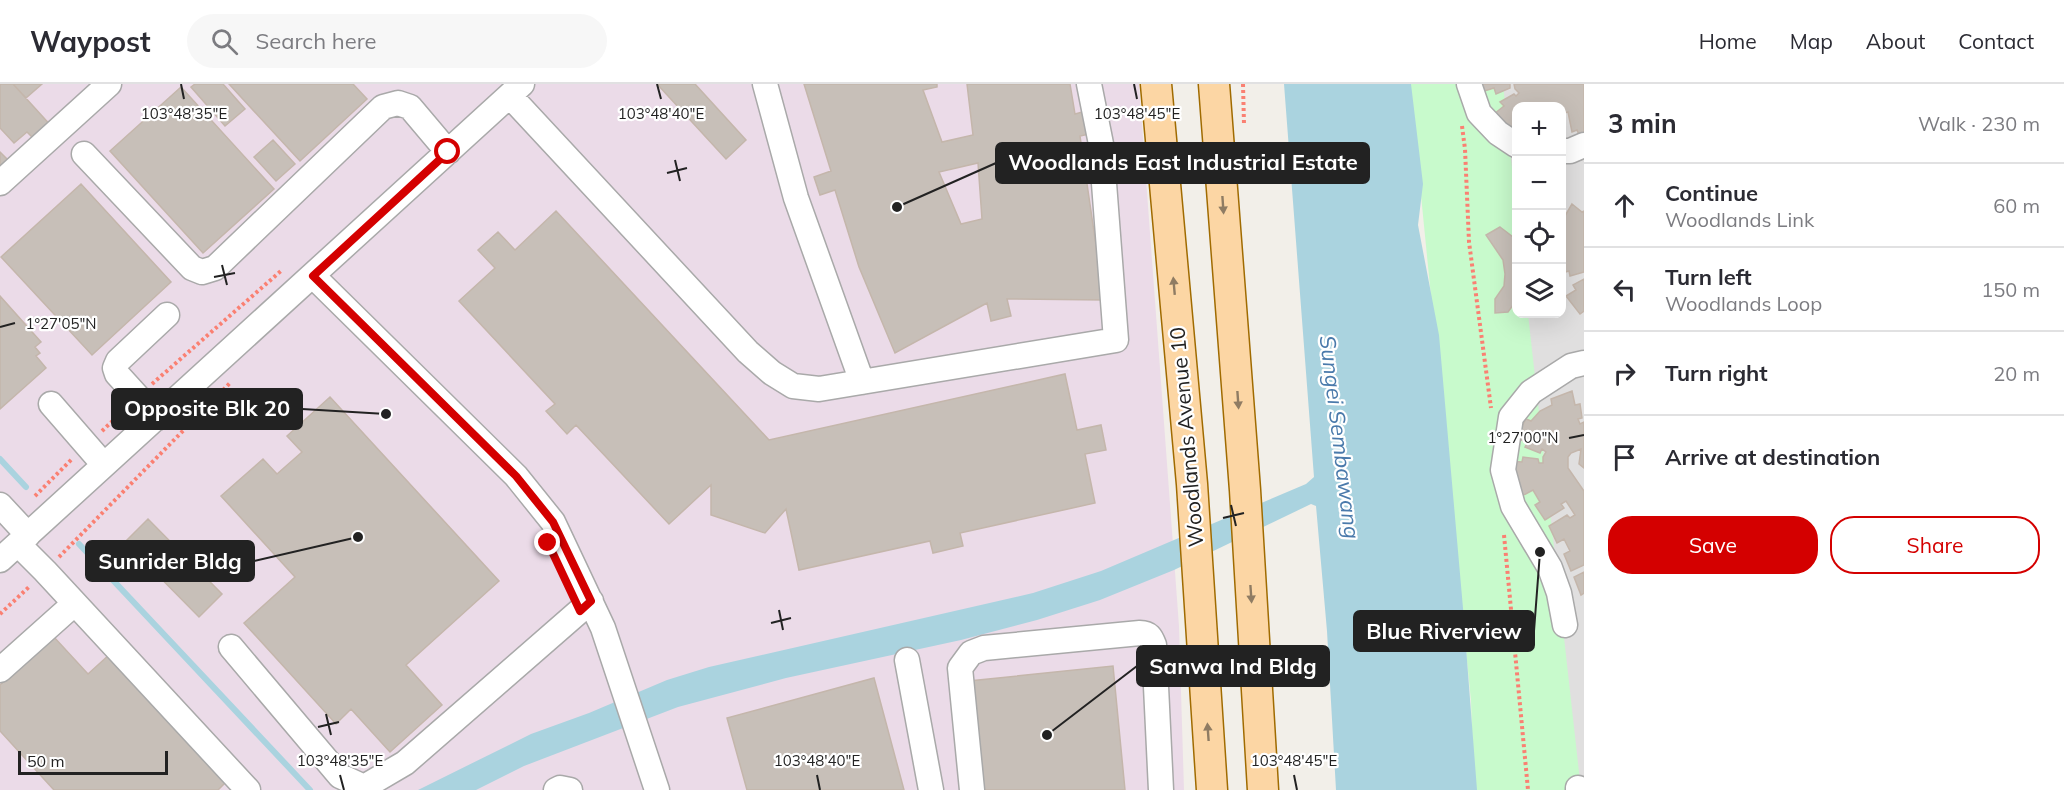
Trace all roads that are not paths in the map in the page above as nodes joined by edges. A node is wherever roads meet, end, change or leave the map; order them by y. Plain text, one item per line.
1 (109, 84) edge
2 (765, 84) edge
3 (1089, 84) edge
4 (1156, 84) edge
5 (1214, 84) edge
6 (1469, 84) edge
7 (516, 90) edge
8 (1512, 142) edge
9 (1584, 145) edge
10 (1566, 151) edge
11 (448, 152) junction
12 (84, 154) dead end
13 (0, 183) edge
14 (313, 276) junction
15 (167, 315) dead end
16 (1584, 363) edge
17 (862, 382) junction
18 (51, 404) dead end
19 (157, 417) junction
20 (104, 465) junction
21 (14, 525) edge
22 (0, 560) edge
23 (591, 601) junction
24 (74, 604) junction
25 (1565, 626) dead end
26 (231, 647) dead end
27 (907, 660) dead end
28 (0, 670) edge
29 (248, 790) edge
30 (556, 790) edge
31 (570, 790) edge
32 (657, 790) edge
33 (931, 790) edge
34 (972, 790) edge
35 (1161, 790) edge
36 (1212, 790) edge
37 (1263, 790) edge

1 - 13 street
2 - 17 street
3 - 17 street
36 -> 4 main road, Woodlands Avenue 10
5 -> 37 main road
6 - 8 street
7 - 11 street
7 - 17 street
9 - 10 street
11 - 12 street
11 - 14 street
14 - 19 street
14 - 23 street
15 - 19 street
16 - 25 street
18 - 20 street
19 - 20 street
20 - 21 street
21 - 22 street
21 - 24 street
23 - 26 street
23 - 32 street
24 - 28 street
24 - 29 street
27 - 33 street
30 - 31 street
34 - 35 street

